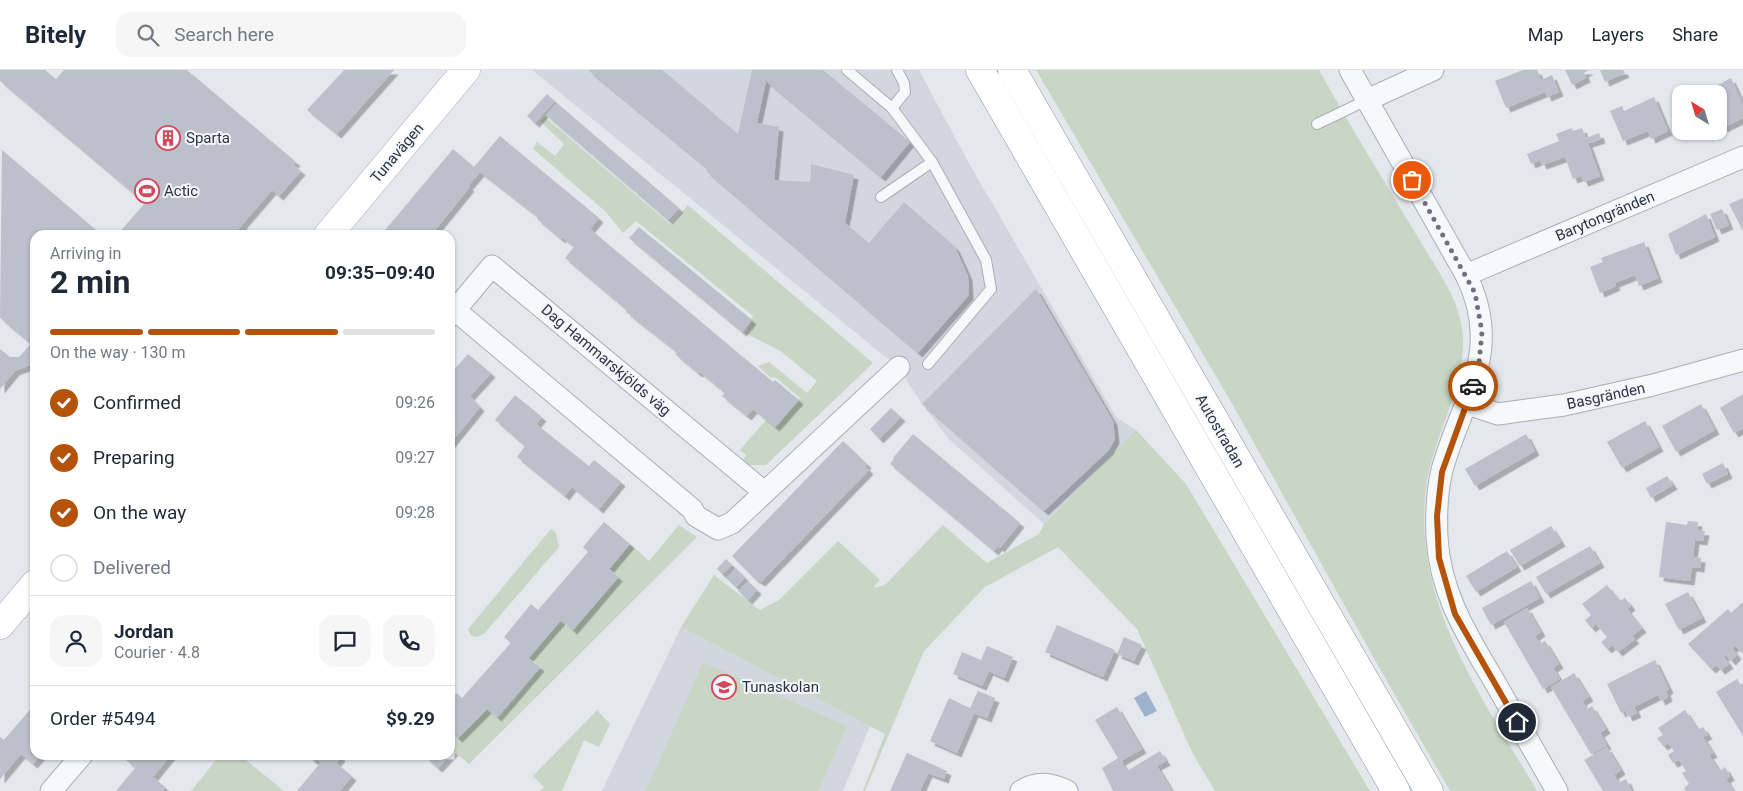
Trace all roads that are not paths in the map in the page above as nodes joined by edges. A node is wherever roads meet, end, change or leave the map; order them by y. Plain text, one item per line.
1 (466, 70) edge
2 (847, 70) edge
3 (897, 70) edge
4 (980, 70) edge
5 (1012, 70) edge
6 (1350, 70) edge
7 (1433, 70) edge
8 (1367, 100) junction
9 (892, 108) junction
10 (1318, 124) dead end
11 (1743, 157) edge
12 (932, 162) junction
13 (881, 196) dead end
14 (332, 230) edge
15 (1466, 275) junction
16 (455, 309) edge
17 (455, 315) edge
18 (1743, 360) edge
19 (928, 364) dead end
20 (898, 367) dead end
21 (1467, 404) junction
22 (764, 492) junction
23 (30, 590) edge
24 (0, 625) edge
25 (78, 760) edge
26 (1024, 789) edge
27 (51, 791) edge
28 (1067, 791) edge
29 (1396, 791) edge
30 (1429, 791) edge
31 (1557, 791) edge

1 - 14 main road, Tunavägen
2 - 9 lane
3 - 9 lane
4 - 29 main road, Autostradan
5 - 30 main road, Autostradan
6 - 8 street
7 - 8 street
8 - 10 lane
8 - 15 street
9 - 12 lane
11 - 15 street, Barytongränden
12 - 13 lane
12 - 19 lane
15 - 21 street
16 - 22 street, Dag Hammarskjölds väg
17 - 22 street, Dag Hammarskjölds väg
18 - 21 street, Basgränden
20 - 22 street, Dag Hammarskjölds väg
21 - 31 street
23 - 24 main road
25 - 27 street
26 - 28 street

